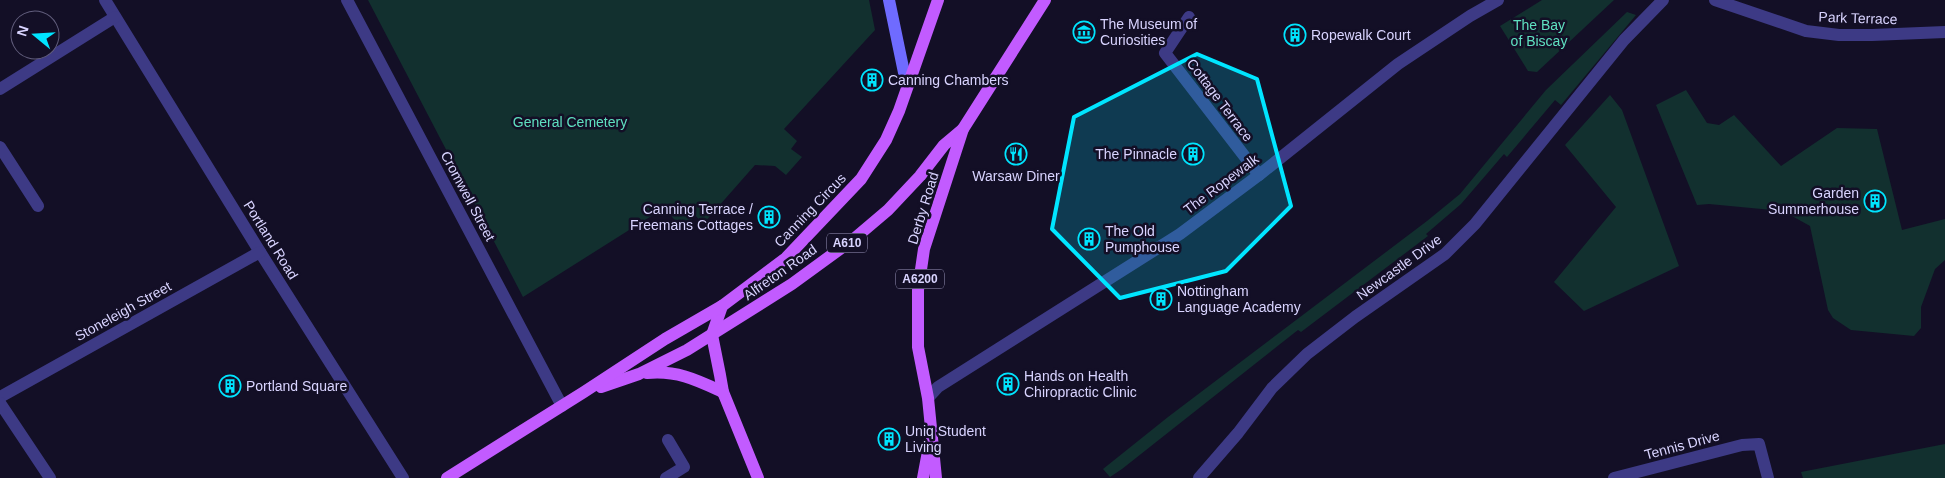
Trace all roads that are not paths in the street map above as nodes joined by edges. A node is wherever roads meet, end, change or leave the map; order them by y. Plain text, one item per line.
1 (105, 0) edge
2 (347, 0) edge
3 (889, 0) edge
4 (938, 0) edge
5 (1044, 0) edge
6 (1498, 0) edge
7 (1663, 0) edge
8 (1715, 0) edge
9 (115, 16) junction
10 (1189, 17) dead end
11 (1945, 32) edge
12 (907, 87) junction
13 (0, 88) edge
14 (963, 129) junction
15 (0, 147) edge
16 (1259, 175) junction
17 (38, 206) dead end
18 (260, 252) junction
19 (722, 306) junction
20 (712, 335) junction
21 (639, 374) junction
22 (584, 392) junction
23 (723, 392) junction
24 (0, 396) edge
25 (928, 398) junction
26 (0, 403) edge
27 (562, 406) junction
28 (932, 434) junction
29 (668, 440) dead end
30 (50, 478) edge
31 (403, 478) edge
32 (447, 478) edge
33 (666, 478) edge
34 (758, 478) edge
35 (923, 478) edge
36 (936, 478) edge
37 (1199, 478) edge
38 (1614, 478) edge
39 (1768, 478) edge

1 - 9 street, Portland Road
2 - 27 street, Cromwell Street
3 - 12 street
4 - 12 main road, A610
5 - 14 main road, Derby Road / A610
6 - 16 street, The Ropewalk
7 - 37 street, Newcastle Drive
8 - 11 street, Park Terrace
9 - 13 street
9 - 18 street, Portland Road
10 - 16 street, Cottage Terrace
12 - 19 main road, Canning Circus / A610
14 - 20 main road, Alfreton Road / A610
14 - 25 main road, Derby Road / A6200
15 - 17 street
16 - 25 street, The Ropewalk
18 - 24 street, Stoneleigh Street
18 - 31 street, Portland Road
19 - 20 main road
19 - 22 main road, A610
20 - 21 main road, Alfreton Road / A610
20 - 23 main road
21 - 22 main road, A610
21 - 23 main road
22 - 27 main road, A610
23 - 34 main road
25 - 28 main road, Derby Road / A6200
26 - 30 street
27 - 32 main road, A610
28 - 35 main road
28 - 36 main road, Derby Road / A6200
29 - 33 street
38 - 39 street, Tennis Drive

